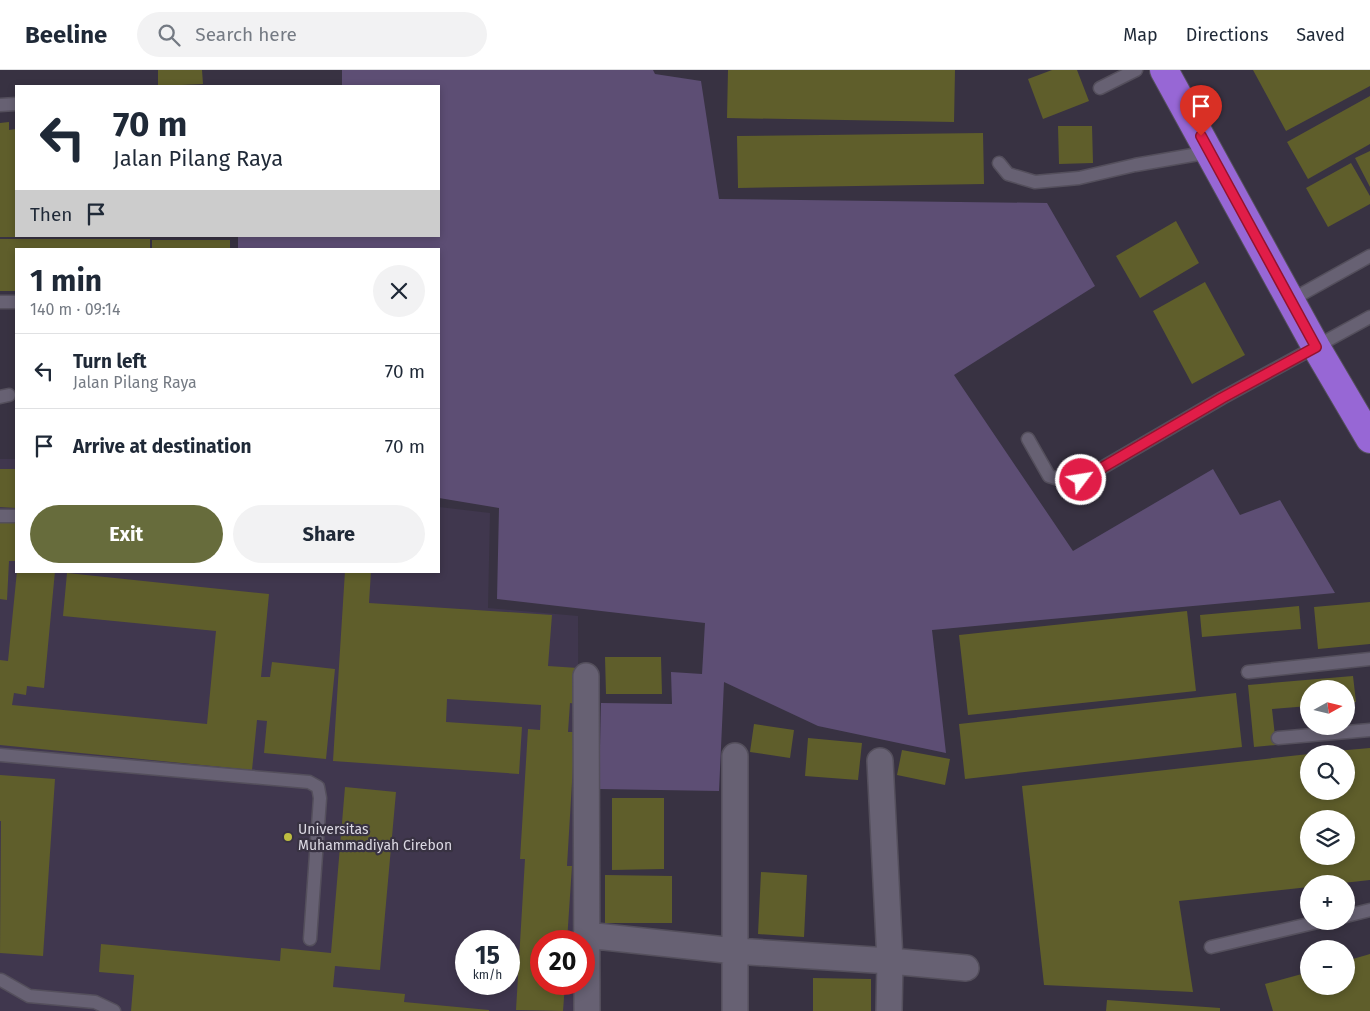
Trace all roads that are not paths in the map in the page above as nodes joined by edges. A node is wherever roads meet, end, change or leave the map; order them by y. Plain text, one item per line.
1 (1136, 70) edge
2 (1164, 70) edge
3 (1100, 88) dead end
4 (15, 104) edge
5 (0, 105) edge
6 (1210, 152) junction
7 (999, 163) dead end
8 (1370, 256) edge
9 (1291, 300) junction
10 (0, 302) edge
11 (15, 302) edge
12 (1370, 317) edge
13 (1316, 347) junction
14 (1028, 439) dead end
15 (1370, 440) edge
16 (0, 516) edge
17 (15, 516) edge
18 (1370, 659) edge
19 (1248, 672) dead end
20 (586, 676) dead end
21 (1370, 730) edge
22 (1278, 738) dead end
23 (0, 755) edge
24 (735, 756) dead end
25 (880, 761) dead end
26 (1370, 910) edge
27 (1355, 914) edge
28 (1300, 926) edge
29 (586, 930) edge
30 (595, 936) edge
31 (310, 939) dead end
32 (1211, 947) dead end
33 (735, 951) junction
34 (890, 961) junction
35 (966, 968) dead end
36 (1, 980) edge
37 (586, 995) edge
38 (114, 1011) edge
39 (586, 1011) edge
40 (735, 1011) edge
41 (889, 1011) edge

1 - 3 lane
2 - 6 highway
4 - 5 lane
6 - 7 lane
6 - 9 highway
8 - 9 lane
9 - 13 highway
10 - 11 lane
12 - 13 lane
13 - 14 lane
13 - 15 highway
16 - 17 lane
18 - 19 lane
20 - 29 street
21 - 22 lane
23 - 31 lane
24 - 33 street
25 - 34 street
26 - 27 lane
28 - 32 lane
30 - 33 street
33 - 34 street
33 - 40 street
34 - 35 street
34 - 41 street
36 - 38 lane
37 - 39 street

